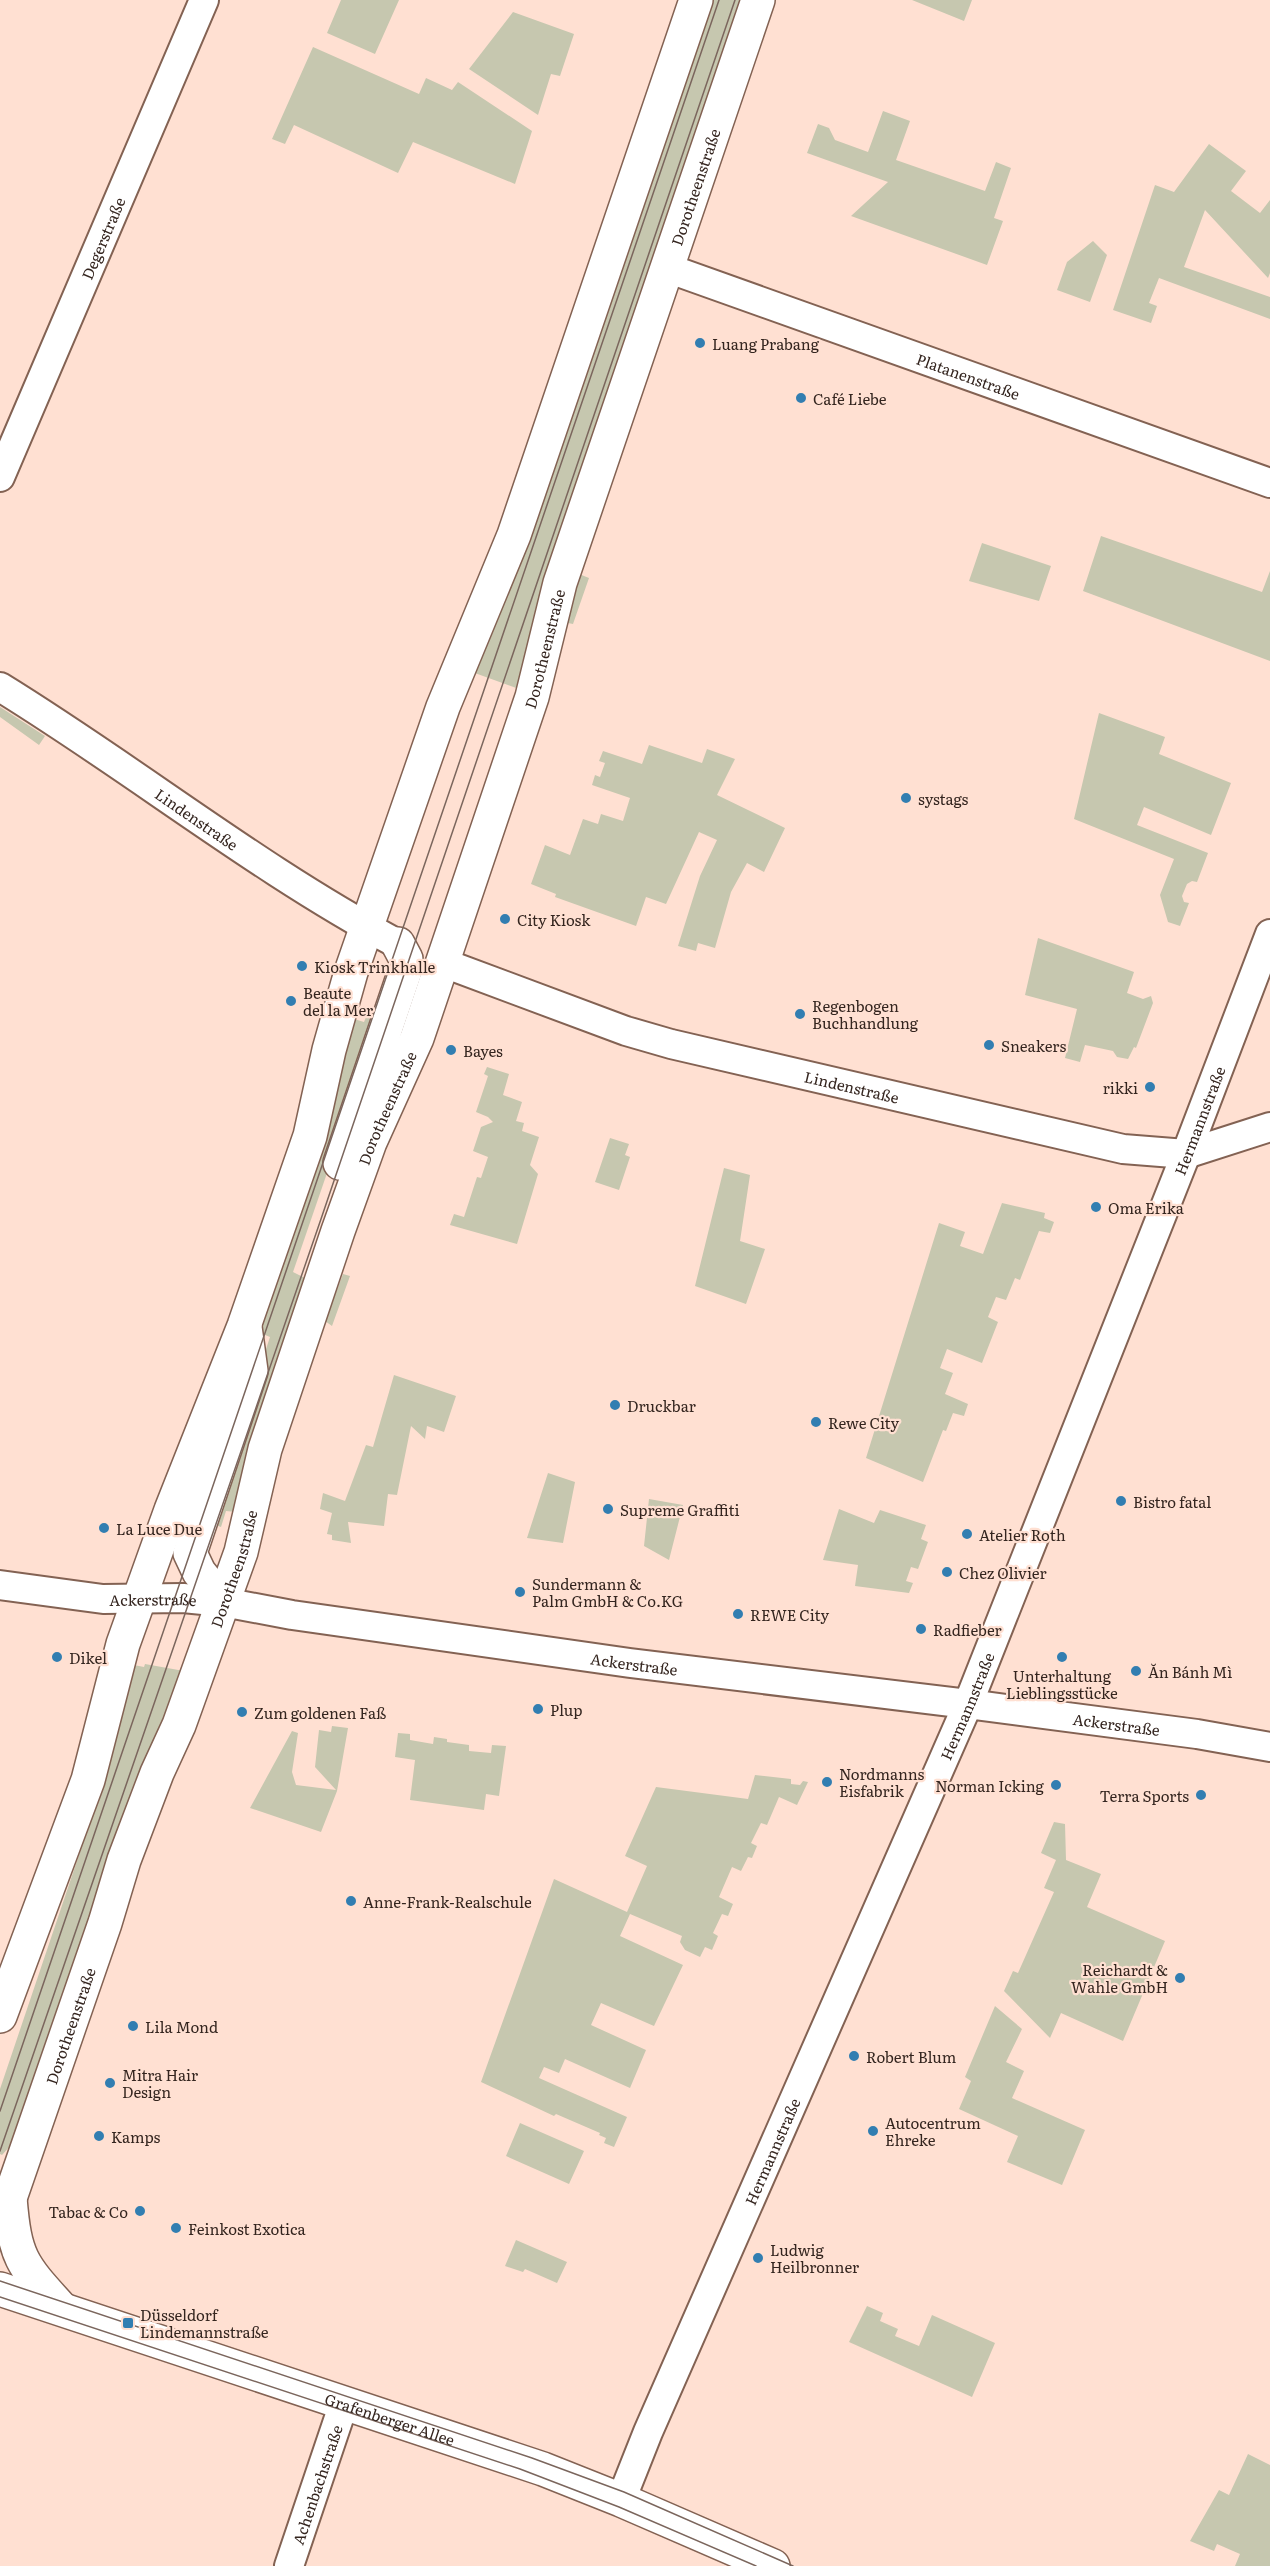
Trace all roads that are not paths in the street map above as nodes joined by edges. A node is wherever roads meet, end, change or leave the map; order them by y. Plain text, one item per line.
1 (204, 0) edge
2 (696, 0) edge
3 (759, 0) edge
4 (667, 268) junction
5 (0, 477) edge
6 (1270, 483) edge
7 (0, 687) edge
8 (368, 928) junction
9 (1270, 934) edge
10 (398, 944) joint
11 (441, 962) junction
12 (1270, 1127) edge
13 (1186, 1154) junction
14 (331, 1252) junction
15 (244, 1326) junction
16 (0, 1585) edge
17 (139, 1599) junction
18 (223, 1602) junction
19 (968, 1704) junction
20 (1270, 1747) edge
21 (0, 2016) edge
22 (5, 2204) edge
23 (9, 2297) edge
24 (61, 2308) junction
25 (344, 2403) junction
26 (621, 2500) junction
27 (289, 2566) edge
28 (773, 2566) edge

1 - 5 street, Degerstraße
2 - 8 main road
3 - 4 main road, Dorotheenstraße
4 - 6 street, Platanenstraße
4 - 11 main road, Dorotheenstraße
7 - 8 street, Lindenstraße
8 - 10 street, Lindenstraße
8 - 15 main road
9 - 13 street, Hermannstraße
10 - 14 main road
11 - 13 street, Lindenstraße
11 - 14 main road, Dorotheenstraße
12 - 13 street, Lindenstraße
13 - 19 street, Hermannstraße
14 - 18 main road, Dorotheenstraße
15 - 17 main road
15 - 18 main road
16 - 17 street, Ackerstraße
17 - 18 street, Ackerstraße
17 - 21 main road
18 - 19 street, Ackerstraße
18 - 22 main road, Dorotheenstraße
19 - 20 street, Ackerstraße
19 - 26 street, Hermannstraße
22 - 24 main road
23 - 24 main road, Grafenberger Allee
24 - 25 main road, Grafenberger Allee
25 - 26 main road, Grafenberger Allee
25 - 27 street, Achenbachstraße
26 - 28 main road, Grafenberger Allee

